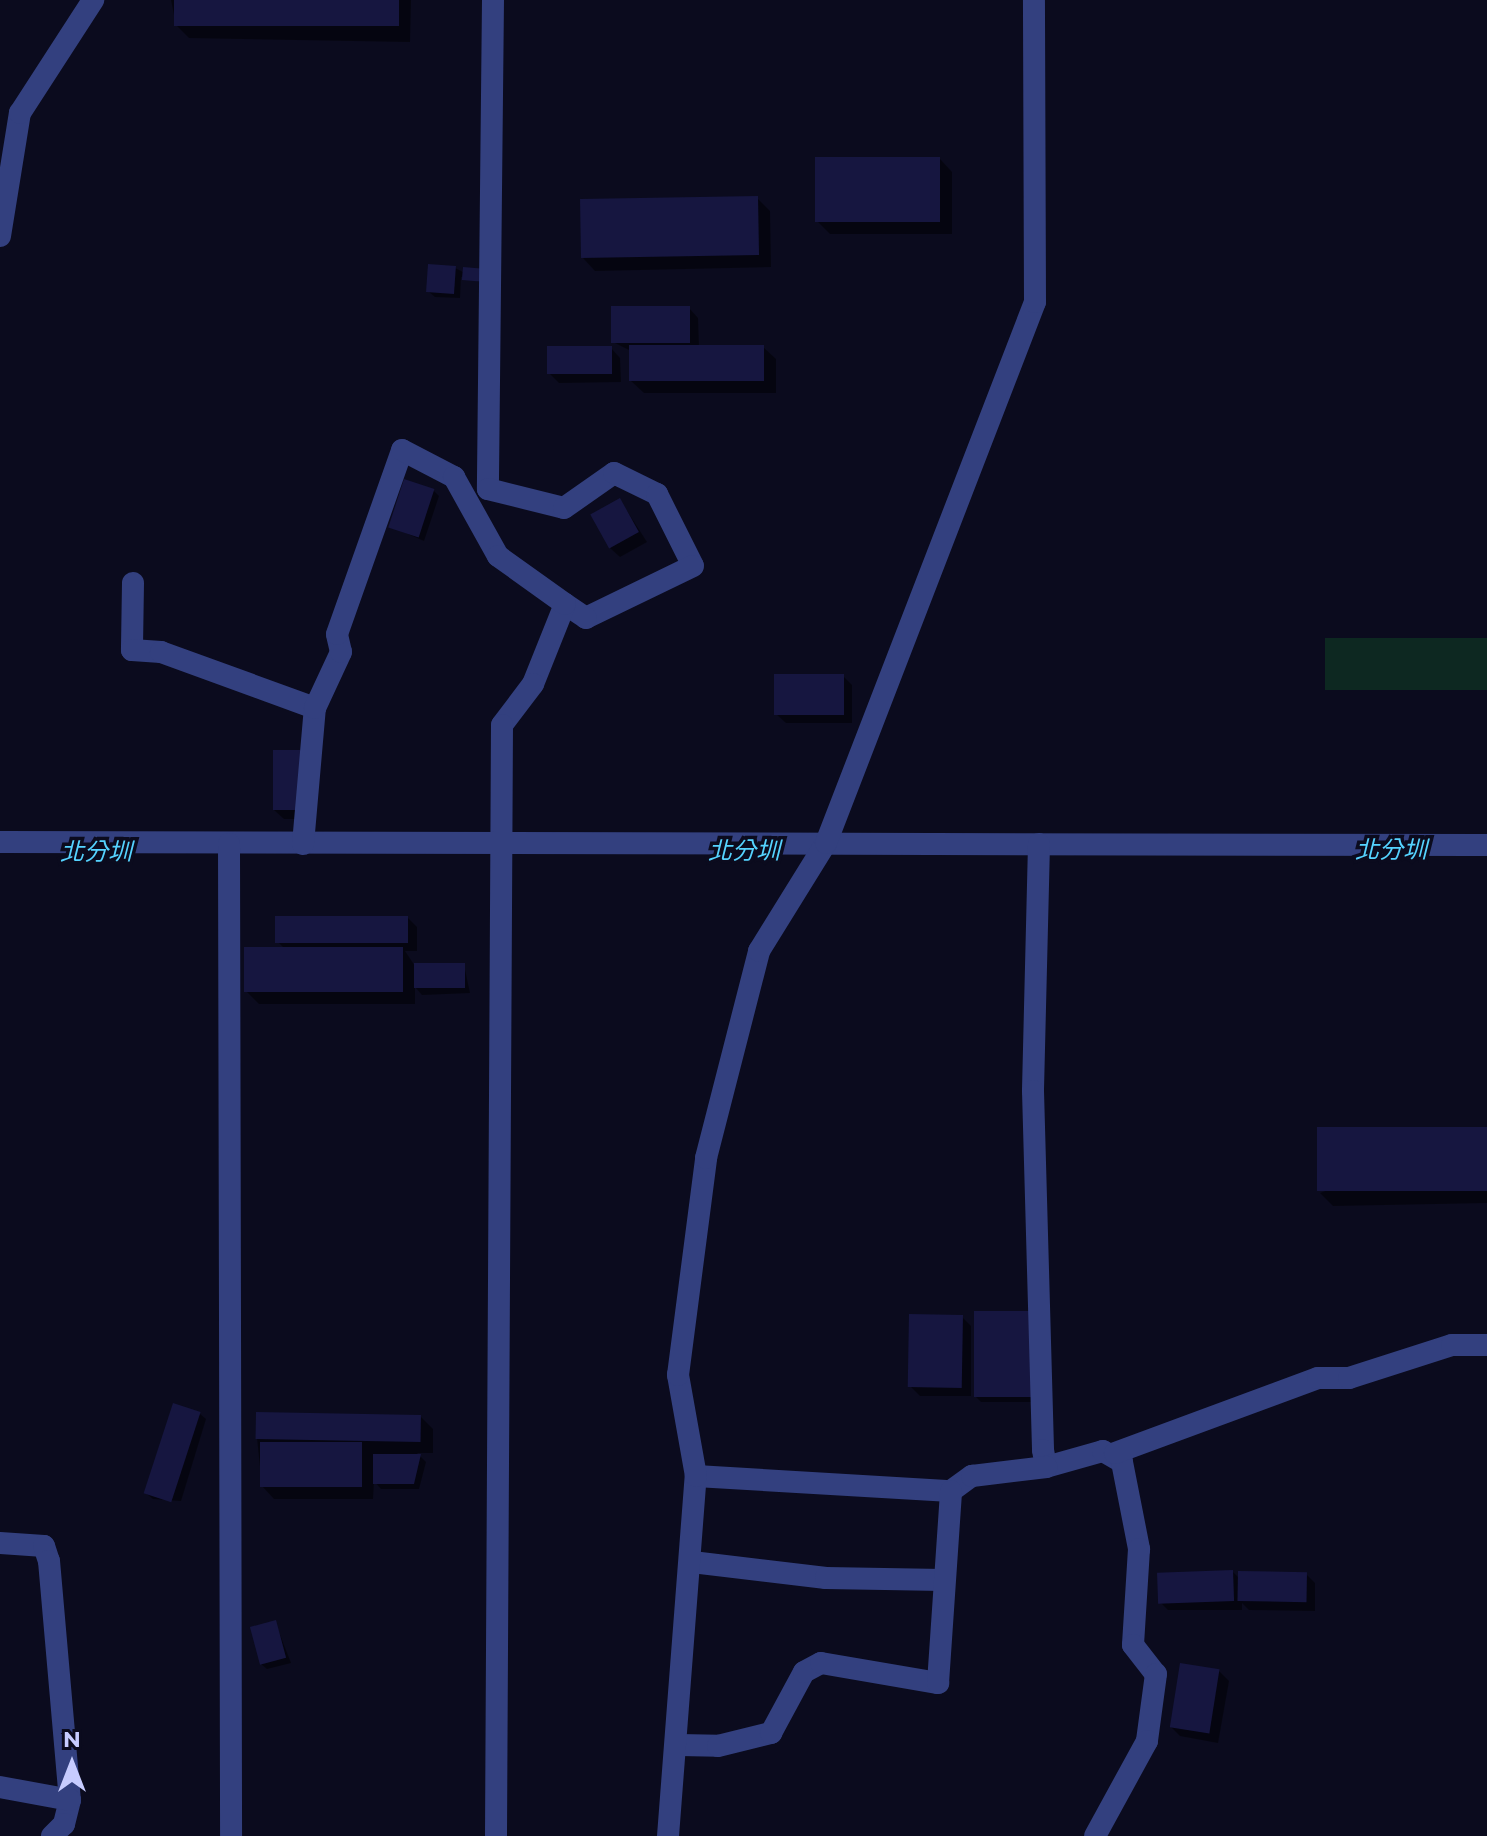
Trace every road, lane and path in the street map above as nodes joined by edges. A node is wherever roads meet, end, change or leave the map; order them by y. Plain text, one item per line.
1 (93, 0) edge
2 (493, 0) edge
3 (1034, 0) edge
4 (0, 236) edge
5 (454, 477) junction
6 (488, 489) junction
7 (133, 583) dead end
8 (565, 604) junction
9 (315, 708) junction
10 (0, 842) edge
11 (826, 843) junction
12 (303, 844) junction
13 (1487, 845) edge
14 (1038, 852) junction
15 (500, 853) junction
16 (228, 854) junction
17 (1487, 1345) edge
18 (1115, 1453) junction
19 (1046, 1467) junction
20 (696, 1476) junction
21 (951, 1491) junction
22 (0, 1543) edge
23 (692, 1562) junction
24 (943, 1580) junction
25 (679, 1745) junction
26 (0, 1787) edge
27 (70, 1800) junction
28 (52, 1836) edge
29 (231, 1836) edge
30 (496, 1836) edge
31 (668, 1836) edge
32 (1095, 1836) edge

1 - 4 street
2 - 6 street
3 - 11 street
5 - 6 street
5 - 8 street
5 - 9 street
6 - 8 street
7 - 9 street
8 - 15 street
9 - 12 street
10 - 16 street
11 - 14 street
11 - 15 street
11 - 20 street
12 - 15 street
12 - 16 street
13 - 14 street
14 - 19 street
15 - 30 street
16 - 29 street
17 - 18 street
18 - 19 street
18 - 32 street
19 - 21 street
20 - 21 street
20 - 23 street
21 - 24 street
22 - 27 street
23 - 24 street
23 - 25 street
24 - 25 street
25 - 31 street
26 - 27 street
27 - 28 street

